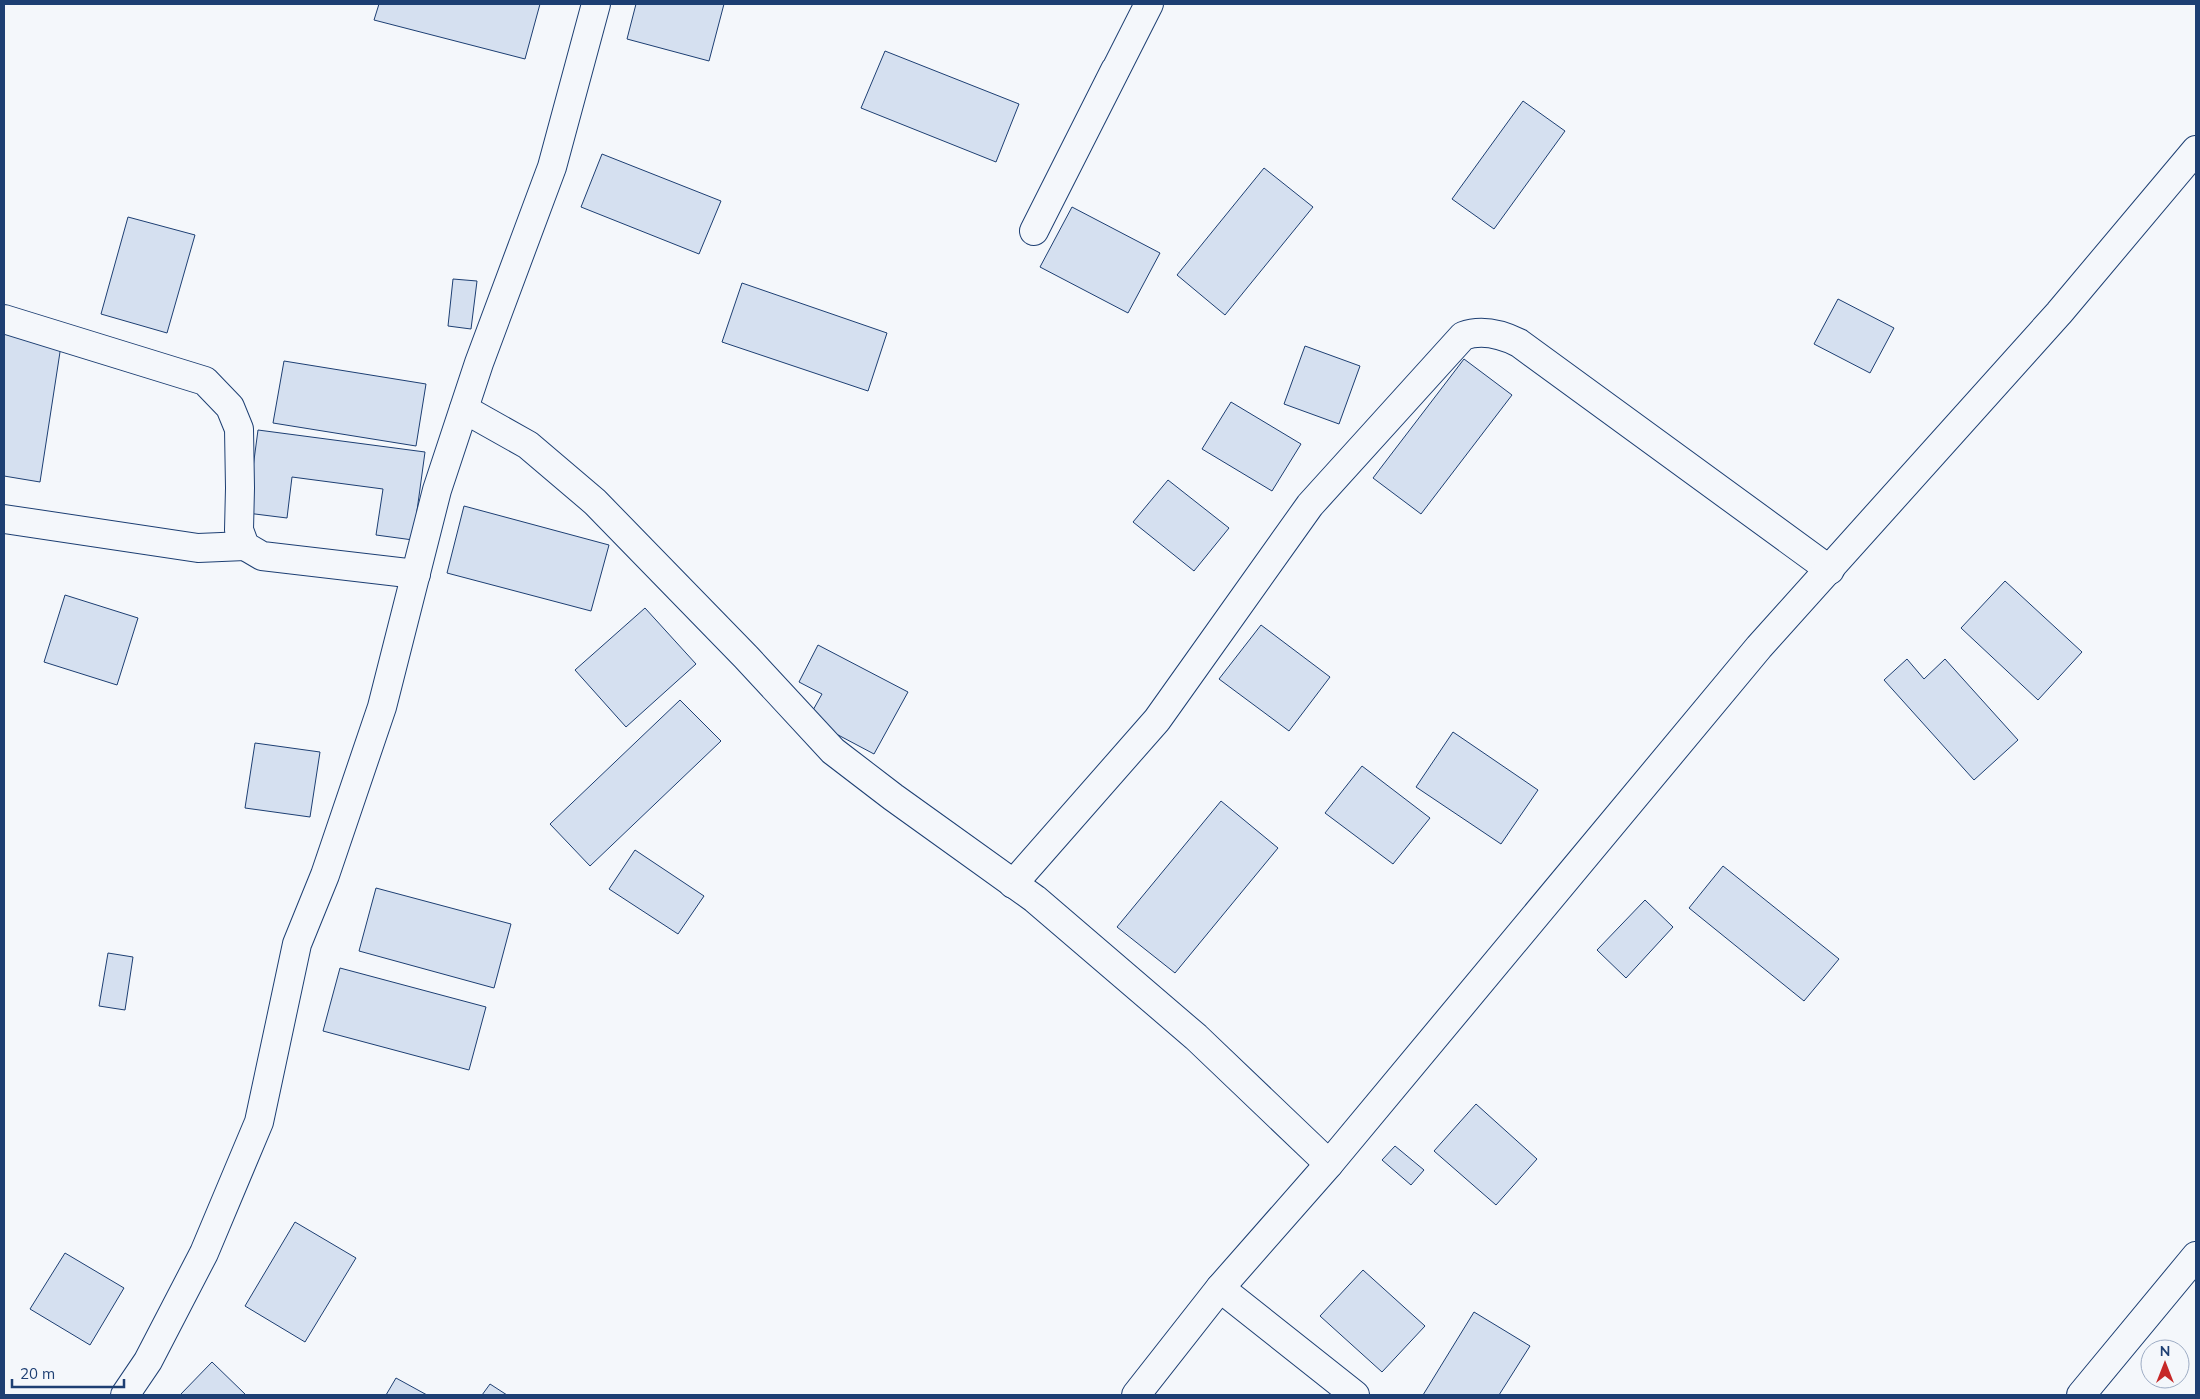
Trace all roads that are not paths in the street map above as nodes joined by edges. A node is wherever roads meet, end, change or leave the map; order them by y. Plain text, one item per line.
1 (596, 4) edge
2 (1149, 4) edge
3 (1115, 70) dead end
4 (2196, 150) edge
5 (1079, 154) dead end
6 (1034, 231) junction
7 (4, 319) edge
8 (464, 409) junction
9 (4, 519) edge
10 (245, 546) junction
11 (1830, 570) junction
12 (416, 574) junction
13 (1013, 884) junction
14 (1328, 1164) junction
15 (2196, 1256) edge
16 (1220, 1288) junction
17 (125, 1395) edge
18 (1136, 1395) edge
19 (1355, 1395) edge
20 (2081, 1395) edge

1 - 8 street
2 - 6 street
3 - 6 street
4 - 11 street
5 - 6 street
7 - 10 street
8 - 12 street
8 - 13 street
9 - 10 street
10 - 12 street
11 - 13 street
11 - 14 street
12 - 17 street
13 - 14 street
14 - 16 street
15 - 20 street
16 - 18 street
16 - 19 street

